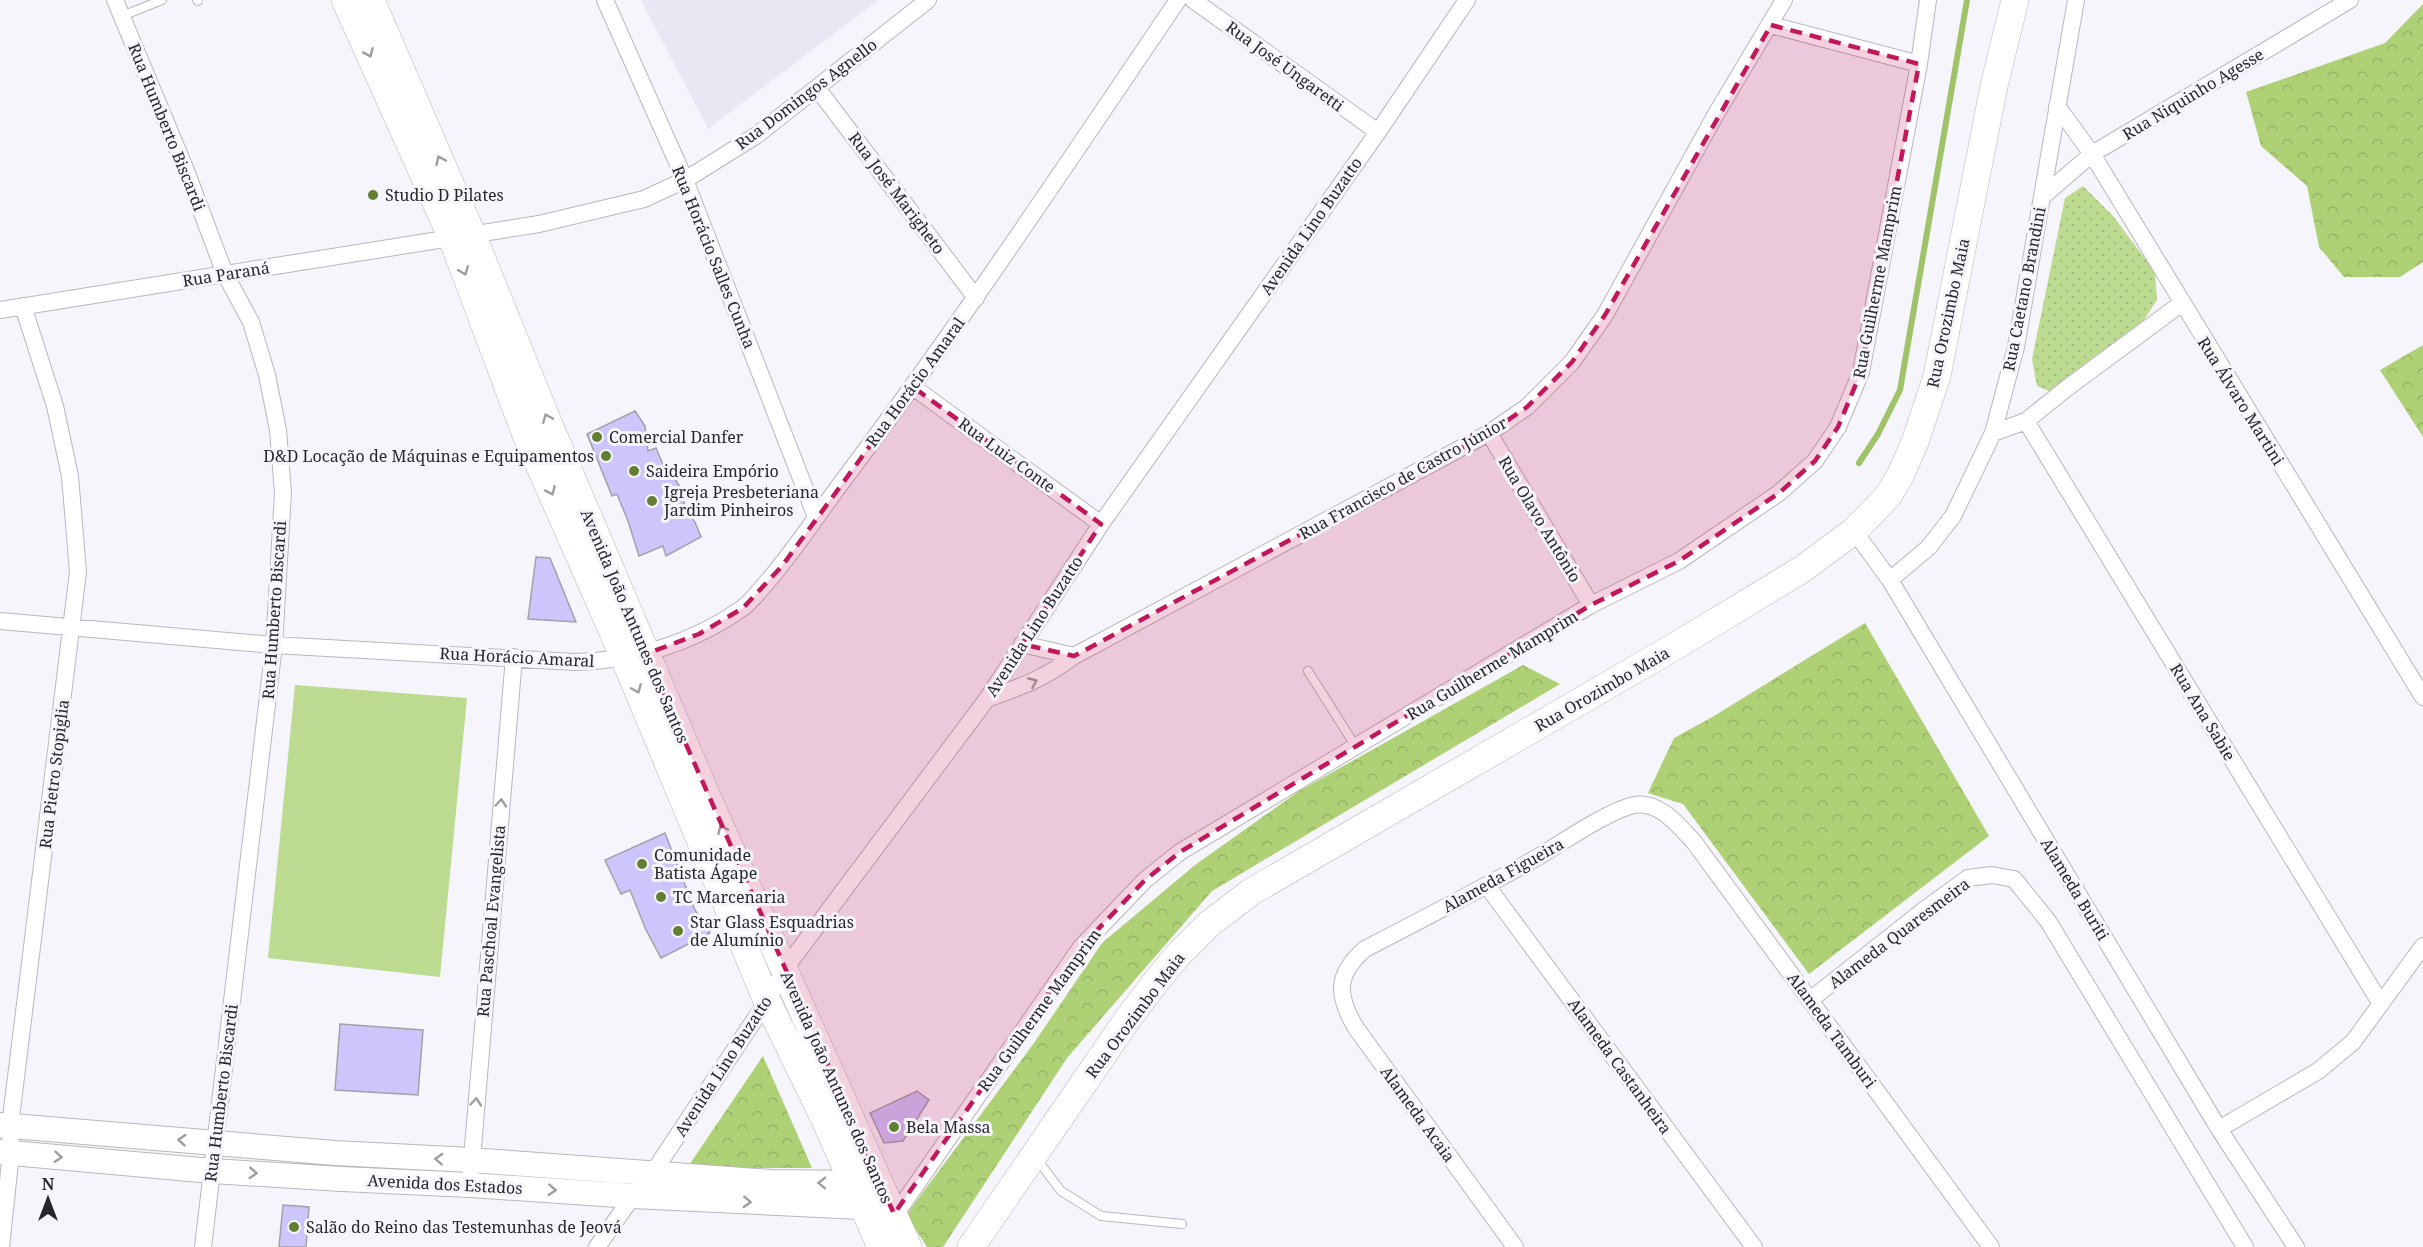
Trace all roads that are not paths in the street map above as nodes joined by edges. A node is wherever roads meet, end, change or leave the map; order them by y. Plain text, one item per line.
1 (115, 0) edge
2 (162, 0) edge
3 (345, 0) edge
4 (371, 0) edge
5 (604, 0) edge
6 (928, 0) edge
7 (1178, 0) edge
8 (1192, 0) edge
9 (1467, 0) edge
10 (1784, 0) edge
11 (1928, 0) edge
12 (2015, 0) edge
13 (2076, 0) edge
14 (2350, 0) edge
15 (122, 16) junction
16 (1771, 25) junction
17 (1919, 64) junction
18 (817, 88) junction
19 (2057, 106) junction
20 (1377, 132) junction
21 (2092, 154) junction
22 (685, 180) junction
23 (2042, 197) junction
24 (462, 236) junction
25 (225, 273) junction
26 (976, 298) junction
27 (2182, 303) junction
28 (23, 306) junction
29 (0, 310) edge
30 (913, 387) junction
31 (2026, 421) junction
32 (1489, 433) junction
33 (1993, 433) junction
34 (816, 517) junction
35 (1101, 524) junction
36 (1854, 531) junction
37 (1890, 580) junction
38 (1592, 605) junction
39 (0, 621) edge
40 (72, 627) junction
41 (1022, 644) junction
42 (274, 645) junction
43 (635, 655) junction
44 (1074, 656) junction
45 (514, 657) junction
46 (1308, 670) dead end
47 (2423, 697) edge
48 (987, 699) junction
49 (1356, 747) junction
50 (1670, 816) joint
51 (1487, 886) junction
52 (2423, 946) edge
53 (784, 970) junction
54 (1344, 972) joint
55 (1810, 1000) junction
56 (767, 1001) junction
57 (2381, 1004) junction
58 (5, 1126) edge
59 (2219, 1129) junction
60 (215, 1142) junction
61 (5, 1152) edge
62 (1034, 1155) junction
63 (471, 1160) junction
64 (212, 1171) junction
65 (652, 1174) junction
66 (881, 1184) junction
67 (470, 1185) junction
68 (857, 1195) junction
69 (633, 1196) junction
70 (893, 1211) junction
71 (1182, 1224) dead end
72 (1, 1247) edge
73 (203, 1247) edge
74 (597, 1247) edge
75 (880, 1247) edge
76 (908, 1247) edge
77 (970, 1247) edge
78 (1515, 1247) edge
79 (1754, 1247) edge
80 (1992, 1247) edge
81 (2245, 1247) edge
82 (2296, 1247) edge

1 - 15 street, Rua Humberto Biscardi
2 - 15 lane
3 -> 24 main road, Avenida João Antunes dos Santos
24 -> 4 main road, Avenida João Antunes dos Santos
5 - 22 street, Rua Horácio Salles Cunha
6 - 18 street, Rua Domingos Agnello
7 - 26 street, Rua Horácio Amaral
8 - 20 street, Rua José Ungaretti
9 - 20 street, Avenida Lino Buzatto
10 - 16 street, Rua Francisco de Castro Júnior
11 - 17 street, Rua Guilherme Mamprim
12 - 36 main road, Rua Orozimbo Maia
13 - 19 street, Rua Caetano Brandini
14 - 21 street, Rua Niquinho Agesse
15 - 25 street, Rua Humberto Biscardi
16 - 17 street
16 - 32 street, Rua Francisco de Castro Júnior
17 - 38 street, Rua Guilherme Mamprim
18 - 22 street, Rua Domingos Agnello
18 - 26 street, Rua José Marigheto
19 - 21 street, Rua Álvaro Martini
19 - 23 street, Rua Caetano Brandini
20 - 35 street, Avenida Lino Buzatto
21 - 23 street, Rua Niquinho Agesse
21 - 27 street, Rua Álvaro Martini
22 - 24 street, Rua Domingos Agnello
22 - 34 street, Rua Horácio Salles Cunha
23 - 33 street, Rua Caetano Brandini
24 - 25 street, Rua Paraná
24 - 43 main road, Avenida João Antunes dos Santos
25 - 28 street, Rua Paraná
25 - 42 street, Rua Humberto Biscardi
26 - 30 street, Rua Horácio Amaral
27 - 31 street
27 - 47 street, Rua Álvaro Martini
28 - 29 street, Rua Paraná
28 - 40 street, Rua Pietro Stopiglia
30 - 34 street, Rua Horácio Amaral
30 - 35 street, Rua Luiz Conte
31 - 33 street
31 - 57 street, Rua Ana Sabie
32 - 38 street, Rua Olavo Antônio
32 - 44 street, Rua Francisco de Castro Júnior
33 - 37 street, Rua Caetano Brandini
34 - 43 street, Rua Horácio Amaral
35 - 41 street, Avenida Lino Buzatto
36 - 37 street, Alameda Buriti
36 - 62 main road, Rua Orozimbo Maia
37 - 59 street, Alameda Buriti
38 - 49 street, Rua Guilherme Mamprim
39 - 40 street, Rua Horácio Amaral
40 - 42 street, Rua Horácio Amaral
40 - 58 street, Rua Pietro Stopiglia
41 - 44 street
41 - 48 street, Avenida Lino Buzatto
42 - 45 street, Rua Horácio Amaral
42 - 60 street, Rua Humberto Biscardi
43 - 45 street, Rua Horácio Amaral
53 -> 43 main road, Avenida João Antunes dos Santos
43 -> 56 main road, Avenida João Antunes dos Santos
48 -> 44 street, Rua Francisco de Castro Júnior
63 -> 45 street, Rua Paschoal Evangelista
46 - 49 lane
48 - 53 street, Avenida Lino Buzatto
49 - 70 street, Rua Guilherme Mamprim
50 - 51 street, Alameda Figueira
50 - 55 street, Alameda Tamburi
51 - 54 street, Alameda Figueira
51 - 79 street, Alameda Castanheira
52 - 57 street
53 - 56 street, Avenida Lino Buzatto
53 - 66 main road, Avenida João Antunes dos Santos
54 - 78 street, Alameda Acaia
55 - 80 street, Alameda Tamburi
55 - 81 street, Alameda Quaresmeira
56 - 65 street, Avenida Lino Buzatto
56 - 68 main road, Avenida João Antunes dos Santos
57 - 59 street
60 -> 58 main road, Avenida dos Estados
58 - 61 street, Rua Pietro Stopiglia
59 - 82 street, Alameda Buriti
63 -> 60 main road, Avenida dos Estados
60 - 64 street, Rua Humberto Biscardi
61 -> 64 main road, Avenida dos Estados
61 - 72 street, Rua Pietro Stopiglia
62 - 71 lane
62 - 77 main road, Rua Orozimbo Maia
63 - 65 main road, Avenida dos Estados
63 - 67 street, Rua Paschoal Evangelista
64 -> 67 main road, Avenida dos Estados
64 - 73 street, Rua Humberto Biscardi
68 -> 65 main road, Avenida dos Estados
65 - 69 street, Avenida Lino Buzatto
66 - 68 main road, Avenida dos Estados
66 - 70 main road, Avenida João Antunes dos Santos
67 -> 69 main road, Avenida dos Estados
69 -> 68 main road, Avenida dos Estados
68 - 70 main road, Avenida dos Estados
68 - 75 main road, Avenida João Antunes dos Santos
69 - 74 street, Avenida Lino Buzatto
70 - 75 street, Rua Guilherme Mamprim
70 - 76 main road, Avenida João Antunes dos Santos

